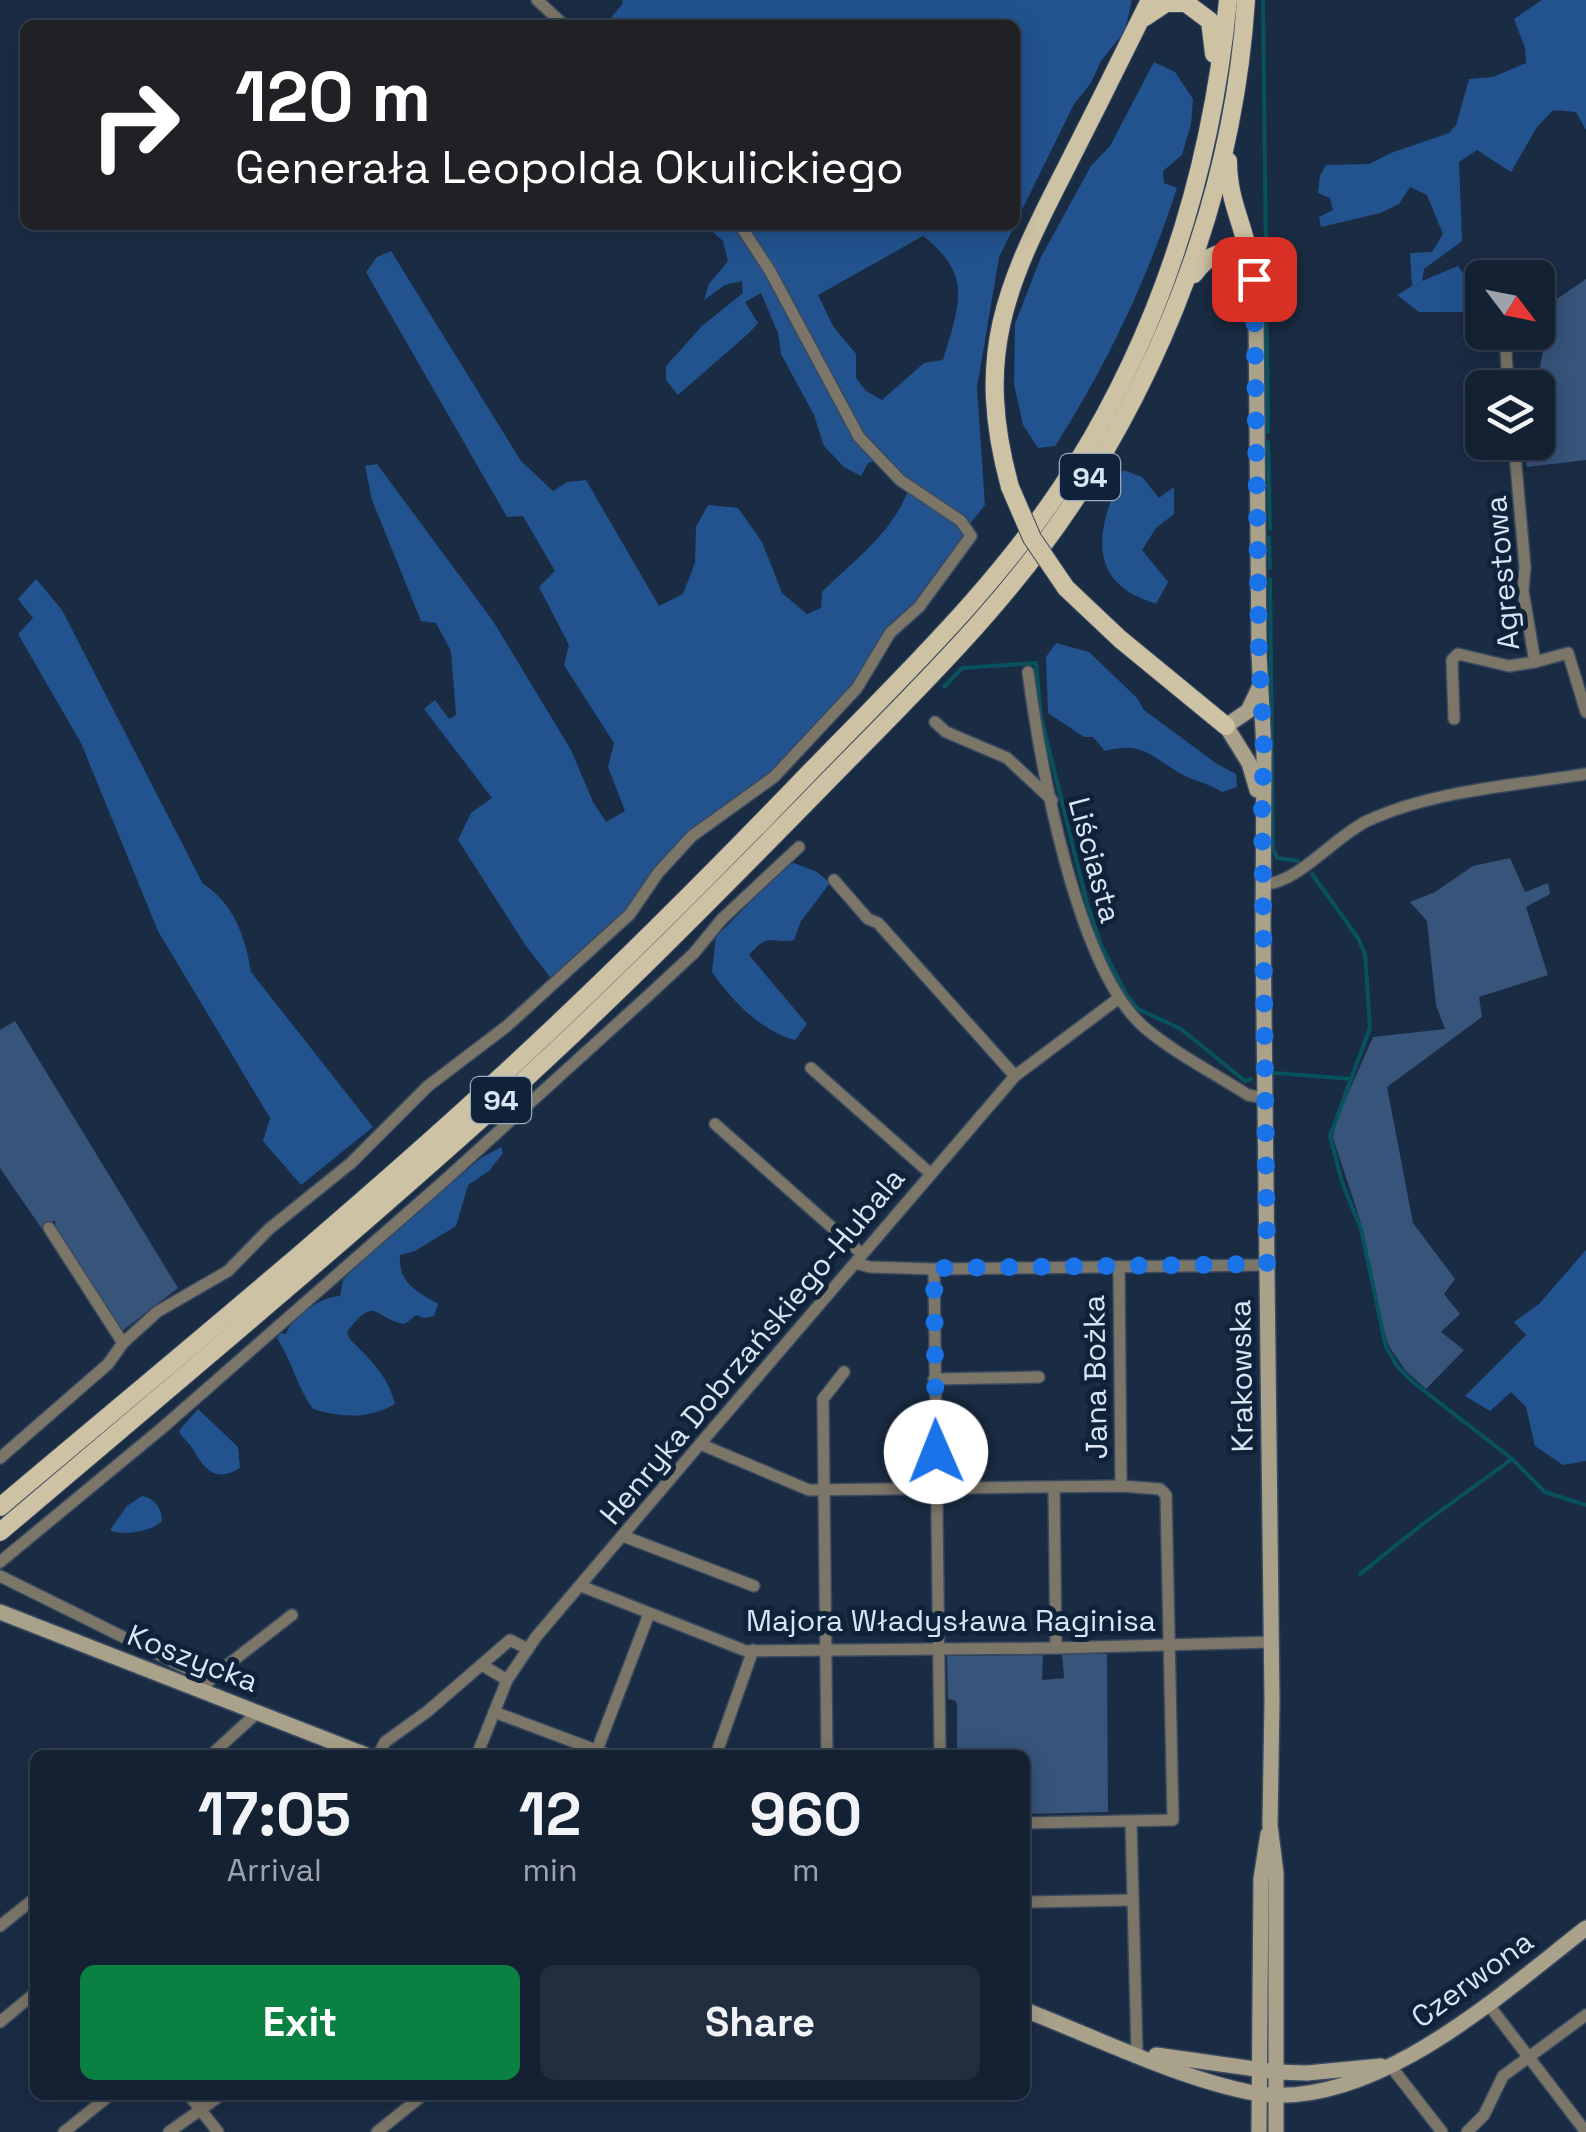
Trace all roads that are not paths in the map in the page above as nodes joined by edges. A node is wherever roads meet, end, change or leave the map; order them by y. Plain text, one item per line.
1 (538, 0) edge
2 (1150, 0) edge
3 (1228, 0) edge
4 (1246, 0) edge
5 (559, 20) edge
6 (1140, 20) junction
7 (1228, 131) junction
8 (1205, 150) junction
9 (743, 230) edge
10 (1251, 267) junction
11 (1179, 301) junction
12 (1516, 460) edge
13 (1536, 662) junction
14 (1028, 672) dead end
15 (1260, 684) junction
16 (1262, 702) junction
17 (1586, 712) edge
18 (1454, 719) dead end
19 (935, 722) dead end
20 (1226, 726) junction
21 (1262, 771) junction
22 (1586, 774) edge
23 (1052, 800) junction
24 (1262, 806) junction
25 (800, 847) dead end
26 (834, 880) dead end
27 (1263, 884) junction
28 (1119, 998) junction
29 (811, 1068) dead end
30 (1015, 1076) junction
31 (1265, 1098) junction
32 (715, 1124) dead end
33 (931, 1174) junction
34 (49, 1228) dead end
35 (858, 1259) junction
36 (1267, 1264) junction
37 (1119, 1267) junction
38 (934, 1268) junction
39 (124, 1343) junction
40 (844, 1372) dead end
41 (1039, 1378) dead end
42 (934, 1379) junction
43 (700, 1444) junction
44 (0, 1458) edge
45 (1121, 1486) junction
46 (1054, 1488) junction
47 (937, 1489) junction
48 (823, 1492) junction
49 (0, 1507) edge
50 (0, 1532) edge
51 (624, 1536) junction
52 (0, 1562) edge
53 (0, 1576) edge
54 (580, 1586) junction
55 (754, 1586) dead end
56 (0, 1612) edge
57 (649, 1614) junction
58 (292, 1615) dead end
59 (1272, 1642) junction
60 (1171, 1646) junction
61 (528, 1648) junction
62 (938, 1648) junction
63 (1056, 1648) junction
64 (753, 1650) junction
65 (826, 1652) junction
66 (482, 1665) junction
67 (506, 1680) junction
68 (207, 1686) junction
69 (258, 1712) junction
70 (494, 1712) junction
71 (216, 1750) edge
72 (353, 1750) edge
73 (381, 1750) edge
74 (480, 1750) edge
75 (595, 1750) edge
76 (604, 1750) edge
77 (718, 1750) edge
78 (827, 1750) edge
79 (940, 1750) edge
80 (1030, 1822) edge
81 (1131, 1822) junction
82 (1270, 1826) junction
83 (1133, 1900) junction
84 (30, 1902) edge
85 (1030, 1902) dead end
86 (0, 1926) edge
87 (1586, 1928) edge
88 (30, 1997) edge
89 (1488, 2004) junction
90 (1030, 2012) edge
91 (1586, 2015) edge
92 (0, 2022) edge
93 (1136, 2053) junction
94 (1528, 2057) junction
95 (1387, 2065) junction
96 (1259, 2071) junction
97 (1277, 2072) junction
98 (1267, 2094) junction
99 (104, 2100) edge
100 (193, 2100) edge
101 (213, 2100) edge
102 (417, 2100) edge
103 (200, 2108) junction
104 (64, 2132) edge
105 (168, 2132) edge
106 (218, 2132) edge
107 (377, 2132) edge
108 (1259, 2132) edge
109 (1276, 2132) edge
110 (1442, 2132) edge
111 (1467, 2132) edge
112 (1586, 2132) edge

1 - 5 street
2 - 6 main road
3 - 8 main road, 94
4 - 7 main road, 94
6 - 8 main road
6 - 20 main road, bridge
7 - 10 main road
7 - 11 main road, 94
8 - 49 main road, 94
9 - 39 street
10 - 11 main road
10 - 15 main road, Krakowska
11 - 50 main road, 94
12 - 13 street, Agrestowa
13 - 17 street, Agrestowa
13 - 18 street
14 - 23 street, Liściasta
15 - 16 main road, Krakowska
15 - 20 main road
16 - 20 main road
16 - 21 main road, Krakowska
19 - 23 street
20 - 21 main road
20 - 24 main road, Krakowska
21 - 24 main road, Krakowska
22 - 27 street
23 - 28 street, Liściasta
24 - 27 main road, Krakowska
25 - 52 street
26 - 30 street
27 - 31 main road, Krakowska
28 - 30 street, Henryka Dobrzańskiego-Hubala
28 - 31 street, Liściasta
29 - 33 street
30 - 33 street, Henryka Dobrzańskiego-Hubala
31 - 36 main road, Krakowska
32 - 35 street
33 - 35 street, Henryka Dobrzańskiego-Hubala
34 - 39 street
35 - 38 street
35 - 43 street, Henryka Dobrzańskiego-Hubala
36 - 37 street
36 - 59 main road, Krakowska
37 - 38 street
37 - 45 street, Jana Bożka
38 - 42 street
39 - 44 street
40 - 48 street
41 - 42 street
42 - 47 street
43 - 48 street
43 - 51 street, Henryka Dobrzańskiego-Hubala
45 - 46 street
45 - 60 street
46 - 47 street
46 - 63 street
47 - 48 street
47 - 62 street
48 - 65 street
51 - 54 street, Henryka Dobrzańskiego-Hubala
51 - 55 street
53 - 68 street
54 - 57 street, Majora Władysława Raginisa
54 - 61 street, Henryka Dobrzańskiego-Hubala
56 - 68 main road, Koszycka
57 - 64 street, Majora Władysława Raginisa
57 - 76 street
58 - 68 street
59 - 60 street, Majora Władysława Raginisa
59 - 82 main road, Krakowska
60 - 63 street, Majora Władysława Raginisa
60 - 81 street
61 - 66 street
61 - 67 street, Henryka Dobrzańskiego-Hubala
62 - 63 street, Majora Władysława Raginisa
62 - 65 street, Majora Władysława Raginisa
62 - 79 street
64 - 65 street, Majora Władysława Raginisa
64 - 77 street
65 - 78 street
66 - 67 street
66 - 73 street
67 - 70 street, Henryka Dobrzańskiego-Hubala
68 - 69 main road, Koszycka
69 - 71 street
69 - 72 main road, Koszycka
70 - 74 street, Henryka Dobrzańskiego-Hubala
70 - 75 street
80 - 81 street
81 - 83 street
82 - 96 main road, Krakowska
82 - 97 main road, Krakowska
83 - 85 street
83 - 93 street
84 - 86 street
87 - 89 main road, Czerwona
88 - 92 street
89 - 94 street
89 - 95 main road, Czerwona
90 - 93 main road
91 - 94 street
93 - 96 main road
93 - 98 main road
94 - 111 street
94 - 112 street
95 - 97 main road, Czerwona
95 - 98 main road, Czerwona
95 - 110 street
96 - 97 main road
96 - 98 main road, Krakowska
97 - 98 main road, Krakowska
98 - 108 main road, Krakowska
98 - 109 main road, Krakowska
99 - 104 street
100 - 103 street
101 - 103 street
102 - 107 street
103 - 105 street
103 - 106 street

